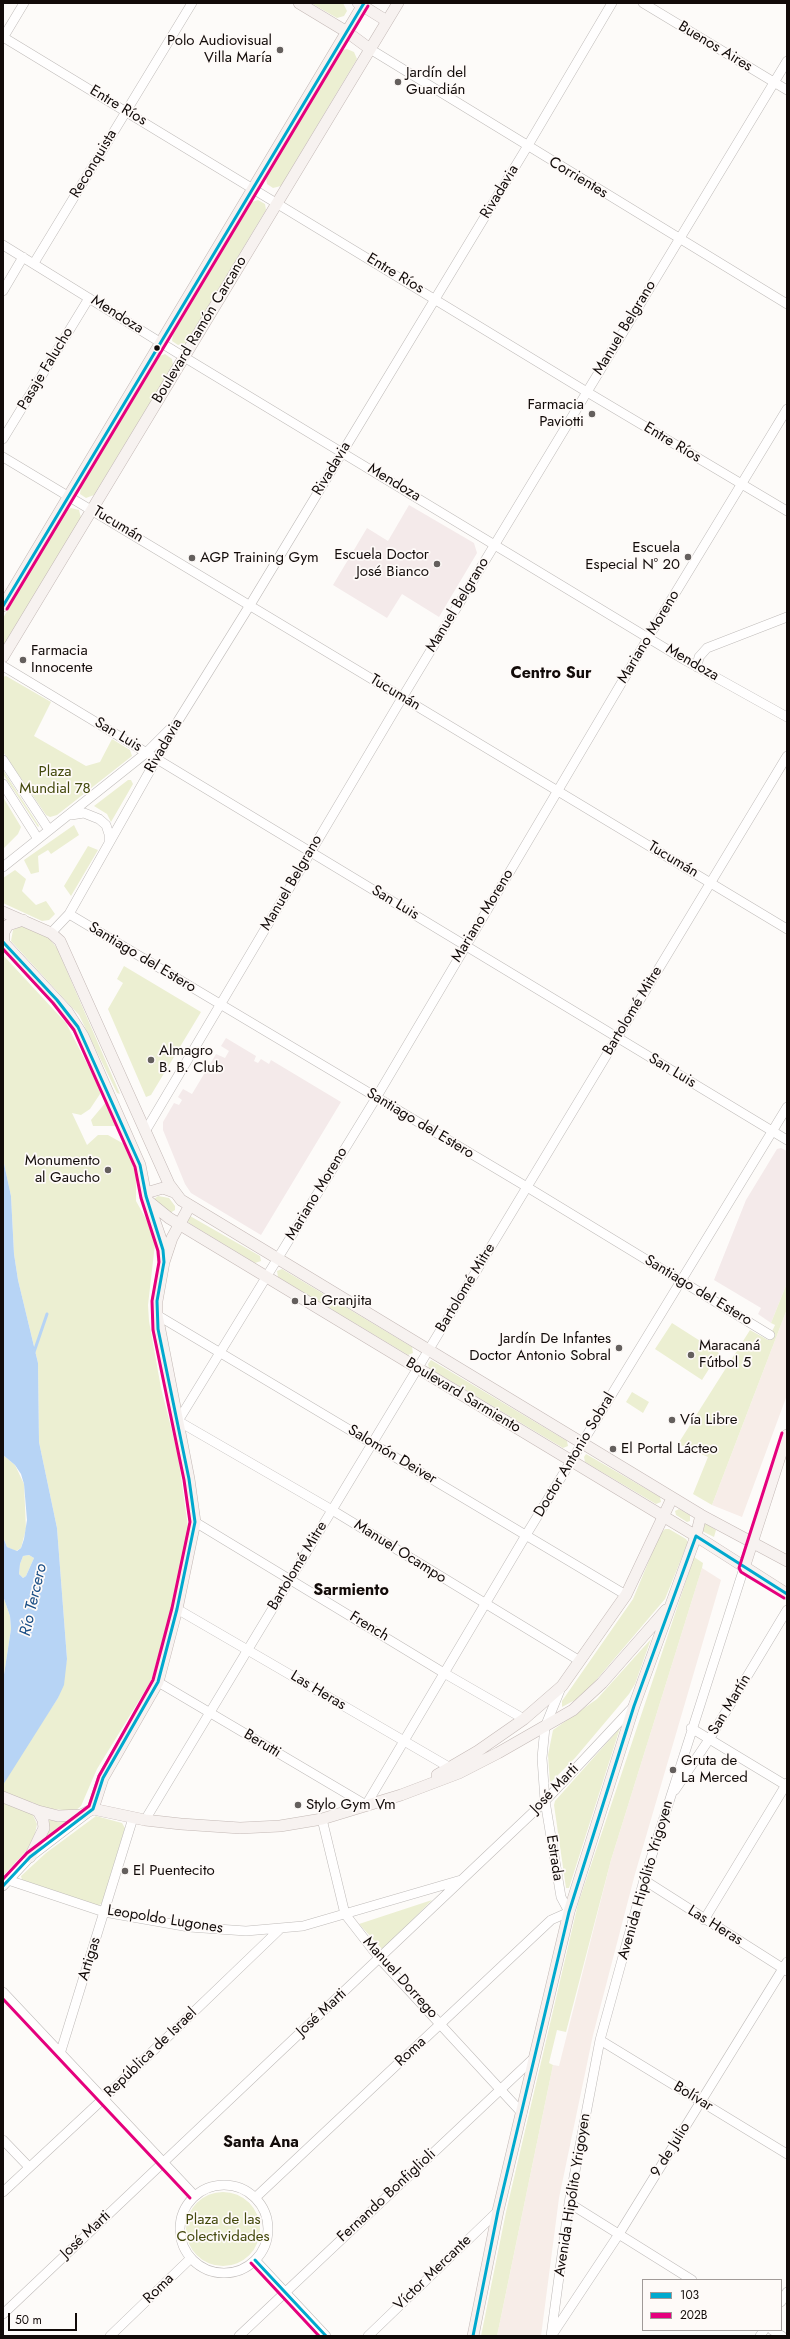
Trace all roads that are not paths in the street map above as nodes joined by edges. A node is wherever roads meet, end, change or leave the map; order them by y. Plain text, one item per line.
1 (24, 3) edge
2 (192, 3) edge
3 (299, 3) edge
4 (398, 3) edge
5 (612, 3) edge
6 (643, 3) edge
7 (361, 4) edge
8 (387, 21) junction
9 (347, 32) junction
10 (3, 37) edge
11 (370, 49) junction
12 (787, 60) edge
13 (774, 82) junction
14 (787, 90) edge
15 (126, 111) junction
16 (527, 147) junction
17 (254, 188) junction
18 (277, 202) junction
19 (678, 239) junction
20 (3, 245) edge
21 (23, 257) junction
22 (34, 264) junction
23 (3, 291) edge
24 (89, 298) junction
25 (436, 299) junction
26 (787, 304) edge
27 (161, 343) junction
28 (184, 357) junction
29 (587, 392) junction
30 (787, 410) edge
31 (3, 440) edge
32 (342, 452) junction
33 (3, 457) edge
34 (742, 485) junction
35 (68, 495) junction
36 (92, 510) junction
37 (787, 511) edge
38 (495, 544) junction
39 (250, 605) junction
40 (3, 606) edge
41 (787, 617) edge
42 (648, 638) junction
43 (3, 657) edge
44 (3, 666) edge
45 (697, 667) junction
46 (402, 698) junction
47 (787, 717) edge
48 (178, 721) junction
49 (146, 753) junction
50 (787, 756) edge
51 (156, 759) junction
52 (3, 760) edge
53 (3, 784) edge
54 (558, 791) junction
55 (66, 817) junction
56 (49, 830) junction
57 (38, 839) junction
58 (109, 842) junction
59 (310, 852) junction
60 (3, 868) edge
61 (711, 883) junction
62 (3, 912) edge
63 (69, 914) junction
64 (23, 920) junction
65 (787, 929) edge
66 (51, 933) junction
67 (3, 942) edge
68 (465, 946) junction
69 (220, 1006) junction
70 (617, 1038) junction
71 (130, 1094) junction
72 (376, 1098) junction
73 (114, 1102) junction
74 (787, 1107) edge
75 (146, 1130) junction
76 (772, 1131) junction
77 (787, 1140) edge
78 (527, 1187) junction
79 (174, 1192) junction
80 (147, 1197) junction
81 (189, 1207) junction
82 (179, 1224) junction
83 (277, 1260) junction
84 (164, 1262) junction
85 (266, 1277) junction
86 (682, 1281) junction
87 (157, 1315) junction
88 (770, 1335) dead end
89 (428, 1351) junction
90 (219, 1352) junction
91 (417, 1369) junction
92 (178, 1421) junction
93 (787, 1434) edge
94 (372, 1443) junction
95 (582, 1443) junction
96 (571, 1461) junction
97 (672, 1498) junction
98 (332, 1510) junction
99 (700, 1515) junction
100 (662, 1516) junction
101 (195, 1522) junction
102 (526, 1535) junction
103 (696, 1536) junction
104 (752, 1542) junction
105 (787, 1561) edge
106 (744, 1568) junction
107 (290, 1579) junction
108 (787, 1594) edge
109 (626, 1595) junction
110 (485, 1604) junction
111 (671, 1604) junction
112 (177, 1609) junction
113 (787, 1610) edge
114 (248, 1649) junction
115 (580, 1661) junction
116 (444, 1673) junction
117 (158, 1682) junction
118 (562, 1686) junction
119 (634, 1706) junction
120 (210, 1713) junction
121 (524, 1719) junction
122 (545, 1727) junction
123 (691, 1728) junction
124 (710, 1738) junction
125 (404, 1742) junction
126 (455, 1770) junction
127 (787, 1784) edge
128 (3, 1797) edge
129 (670, 1798) junction
130 (545, 1801) junction
131 (366, 1805) junction
132 (93, 1808) junction
133 (34, 1809) junction
134 (133, 1818) junction
135 (322, 1819) junction
136 (145, 1820) junction
137 (30, 1857) junction
138 (463, 1879) junction
139 (644, 1880) junction
140 (6, 1883) edge
141 (104, 1912) junction
142 (569, 1912) junction
143 (345, 1914) junction
144 (704, 1920) junction
145 (280, 1929) junction
146 (380, 1959) junction
147 (786, 1967) edge
148 (3, 1992) edge
149 (442, 2024) junction
150 (600, 2040) junction
151 (60, 2054) junction
152 (535, 2057) junction
153 (501, 2090) junction
154 (103, 2099) junction
155 (701, 2102) junction
156 (522, 2113) junction
157 (3, 2140) edge
158 (787, 2154) edge
159 (163, 2162) junction
160 (29, 2167) junction
161 (3, 2192) edge
162 (194, 2195) junction
163 (255, 2198) junction
164 (569, 2203) junction
165 (498, 2211) junction
166 (619, 2234) junction
167 (191, 2258) junction
168 (255, 2260) junction
169 (690, 2279) edge
170 (284, 2292) junction
171 (3, 2314) edge
172 (110, 2336) edge
173 (239, 2336) edge
174 (326, 2336) edge
175 (368, 2336) edge
176 (473, 2336) edge
177 (551, 2336) edge

1 - 10 street
2 - 15 street, Reconquista
3 - 9 main road
4 - 8 main road, Boulevard Ramón Carcano
5 - 16 street, Rivadavia
6 - 13 street, Buenos Aires
7 - 8 main road
7 - 9 main road, Boulevard Ramón Carcano
8 - 11 main road, Boulevard Ramón Carcano
9 - 11 main road
9 - 17 main road, Boulevard Ramón Carcano
10 - 15 street, Entre Ríos
11 - 16 street, Corrientes
11 - 18 main road, Boulevard Ramón Carcano
12 - 13 street, Manuel Belgrano
13 - 14 street, Buenos Aires
13 - 19 street, Manuel Belgrano
15 - 17 street, Entre Ríos
15 - 22 street, Reconquista
16 - 19 street, Corrientes
16 - 25 street, Rivadavia
17 - 18 street, Entre Ríos
17 - 27 main road, Boulevard Ramón Carcano
18 - 25 street, Entre Ríos
18 - 28 main road, Boulevard Ramón Carcano
19 - 26 street, Corrientes
19 - 29 street, Manuel Belgrano
20 - 21 street, Mendoza
21 - 22 street, Mendoza
21 - 23 street
22 - 24 street, Mendoza
24 - 27 street, Mendoza
24 - 31 street, Pasaje Falucho
25 - 29 street, Entre Ríos
25 - 32 street, Rivadavia
27 - 28 street, Mendoza
27 - 35 main road, Boulevard Ramón Carcano
28 - 32 street, Mendoza
28 - 36 main road, Boulevard Ramón Carcano
29 - 34 street, Entre Ríos
29 - 38 street, Manuel Belgrano
30 - 34 street, Mariano Moreno
32 - 38 street, Mendoza
32 - 39 street, Rivadavia
33 - 35 street, Tucumán
34 - 37 street, Entre Ríos
34 - 42 street, Mariano Moreno
35 - 36 street, Tucumán
35 - 40 main road, Boulevard Ramón Carcano
36 - 39 street, Tucumán
36 - 43 main road, Boulevard Ramón Carcano
38 - 42 street, Mendoza
38 - 46 street, Manuel Belgrano
39 - 46 street, Tucumán
39 - 48 street, Rivadavia
41 - 45 street
42 - 45 street, Mendoza
42 - 54 street, Mariano Moreno
44 - 49 street, San Luis
45 - 47 street, Mendoza
46 - 54 street, Tucumán
46 - 59 street, Manuel Belgrano
48 - 49 street
48 - 51 street, Rivadavia
49 - 51 street, San Luis
49 - 55 street
50 - 61 street, Bartolomé Mitre
51 - 58 street, Rivadavia
51 - 59 street, San Luis
52 - 56 street
53 - 57 street
54 - 61 street, Tucumán
54 - 68 street, Mariano Moreno
55 - 56 street
55 - 58 street
56 - 57 street
57 - 60 street
58 - 63 street, Rivadavia
59 - 68 street, San Luis
59 - 69 street, Manuel Belgrano
61 - 65 street, Tucumán
61 - 70 street, Bartolomé Mitre
62 - 64 main road
63 - 66 street, Rivadavia
63 - 69 street, Santiago del Estero
64 - 66 main road
64 - 67 main road
66 - 71 main road
67 - 73 main road
68 - 70 street, San Luis
68 - 72 street, Mariano Moreno
69 - 72 street, Santiago del Estero
69 - 75 street, Manuel Belgrano
70 - 76 street, San Luis
70 - 78 street, Bartolomé Mitre
71 - 73 main road
71 - 75 main road
72 - 78 street, Santiago del Estero
72 - 83 street, Mariano Moreno
73 - 80 main road
74 - 76 street, Doctor Antonio Sobral
75 - 79 main road
76 - 77 street, San Luis
76 - 86 street, Doctor Antonio Sobral
78 - 86 street, Santiago del Estero
78 - 89 street, Bartolomé Mitre
79 - 80 main road
79 - 81 main road, Boulevard Sarmiento
80 - 82 main road, Boulevard Sarmiento
80 - 84 main road
81 - 82 main road
81 - 83 main road, Boulevard Sarmiento
82 - 84 main road
82 - 85 main road, Boulevard Sarmiento
83 - 85 street, Mariano Moreno
83 - 89 main road, Boulevard Sarmiento
84 - 87 main road
85 - 90 street, Mariano Moreno
85 - 91 main road, Boulevard Sarmiento
86 - 88 street, Santiago del Estero
86 - 95 street, Doctor Antonio Sobral
87 - 90 street, Salomón Deiver
87 - 92 main road
89 - 91 street, Bartolomé Mitre
89 - 95 main road, Boulevard Sarmiento
90 - 92 street, Mariano Moreno
90 - 94 street, Salomón Deiver
91 - 94 street, Bartolomé Mitre
91 - 96 main road, Boulevard Sarmiento
92 - 98 street, Manuel Ocampo
92 - 101 main road
93 - 104 main road, Avenida Hipólito Yrigoyen
94 - 98 street, Bartolomé Mitre
94 - 102 street, Salomón Deiver
95 - 96 street, Doctor Antonio Sobral
95 - 97 main road, Boulevard Sarmiento
96 - 100 main road, Boulevard Sarmiento
96 - 102 street, Doctor Antonio Sobral
97 - 99 main road, Boulevard Sarmiento
97 - 100 main road
98 - 107 street, Bartolomé Mitre
98 - 110 street, Manuel Ocampo
99 - 103 main road
99 - 104 main road, Boulevard Sarmiento
100 - 103 main road, Boulevard Sarmiento
100 - 109 main road
101 - 107 street, French
101 - 112 main road
102 - 109 street, Salomón Deiver
102 - 110 street, Doctor Antonio Sobral
103 - 106 main road, Boulevard Sarmiento
103 - 111 main road
104 - 105 main road, Boulevard Sarmiento
104 - 106 main road, Avenida Hipólito Yrigoyen
106 - 108 main road, Boulevard Sarmiento
106 - 123 street, Avenida Hipólito Yrigoyen
107 - 114 street, Bartolomé Mitre
107 - 116 street, French
109 - 115 main road
110 - 115 street, Manuel Ocampo
110 - 116 street, Doctor Antonio Sobral
111 - 119 main road
111 - 122 main road
112 - 114 street, Las Heras
112 - 117 main road
113 - 124 street, San Martín
114 - 120 street, Bartolomé Mitre
114 - 125 street, Las Heras
115 - 118 main road
116 - 121 street, French
116 - 125 street, Doctor Antonio Sobral
117 - 120 street, Berutti
117 - 132 main road
118 - 121 main road
118 - 122 street, Estrada
119 - 130 street, José Marti
119 - 142 main road
120 - 131 street, Berutti
120 - 136 street, Bartolomé Mitre
121 - 126 main road
122 - 126 main road
122 - 130 street, Estrada
123 - 124 street
123 - 129 street, Avenida Hipólito Yrigoyen
124 - 127 street
124 - 129 street, San Martín
125 - 126 street, Las Heras
125 - 131 street, Doctor Antonio Sobral
126 - 131 main road
127 - 144 street
128 - 133 main road
129 - 139 street, Avenida Hipólito Yrigoyen
130 - 138 street, José Marti
130 - 142 street, Estrada
131 - 135 main road
132 - 133 main road
132 - 134 main road
132 - 137 street
133 - 137 main road
134 - 136 main road
134 - 141 street, Artigas
135 - 136 main road
135 - 143 street, Manuel Dorrego
137 - 140 street
138 - 143 street, Leopoldo Lugones
138 - 146 street, José Marti
139 - 144 street, Las Heras
139 - 150 street, Avenida Hipólito Yrigoyen
140 - 141 street, Leopoldo Lugones
141 - 145 street, Leopoldo Lugones
141 - 151 street, Artigas
142 - 149 street, Roma
142 - 152 main road
143 - 145 street, Leopoldo Lugones
143 - 146 street, Manuel Dorrego
144 - 147 street, Las Heras
145 - 154 street, República de Israel
146 - 149 street, Manuel Dorrego
146 - 159 street, José Marti
147 - 155 street, 9 de Julio
148 - 151 street
149 - 153 street, Manuel Dorrego
149 - 163 street, Roma
150 - 155 street, Bolívar
150 - 164 street, Avenida Hipólito Yrigoyen
151 - 154 street
152 - 153 street, Fernando Bonfiglioli
152 - 156 main road
153 - 156 street, Manuel Dorrego
153 - 170 street, Fernando Bonfiglioli
154 - 159 street
154 - 160 street, República de Israel
155 - 158 street, Bolívar
155 - 166 street, 9 de Julio
156 - 165 main road
157 - 160 street
159 - 162 street
159 - 171 street, José Marti
160 - 161 street, República de Israel
162 - 163 street
162 - 167 street
163 - 168 street
164 - 166 street
164 - 177 street, Avenida Hipólito Yrigoyen
165 - 175 street, Víctor Mercante
165 - 176 main road
166 - 169 street
166 - 177 street, 9 de Julio
167 - 168 street
167 - 172 street, Roma
168 - 170 street
170 - 173 street, Fernando Bonfiglioli
170 - 174 street

